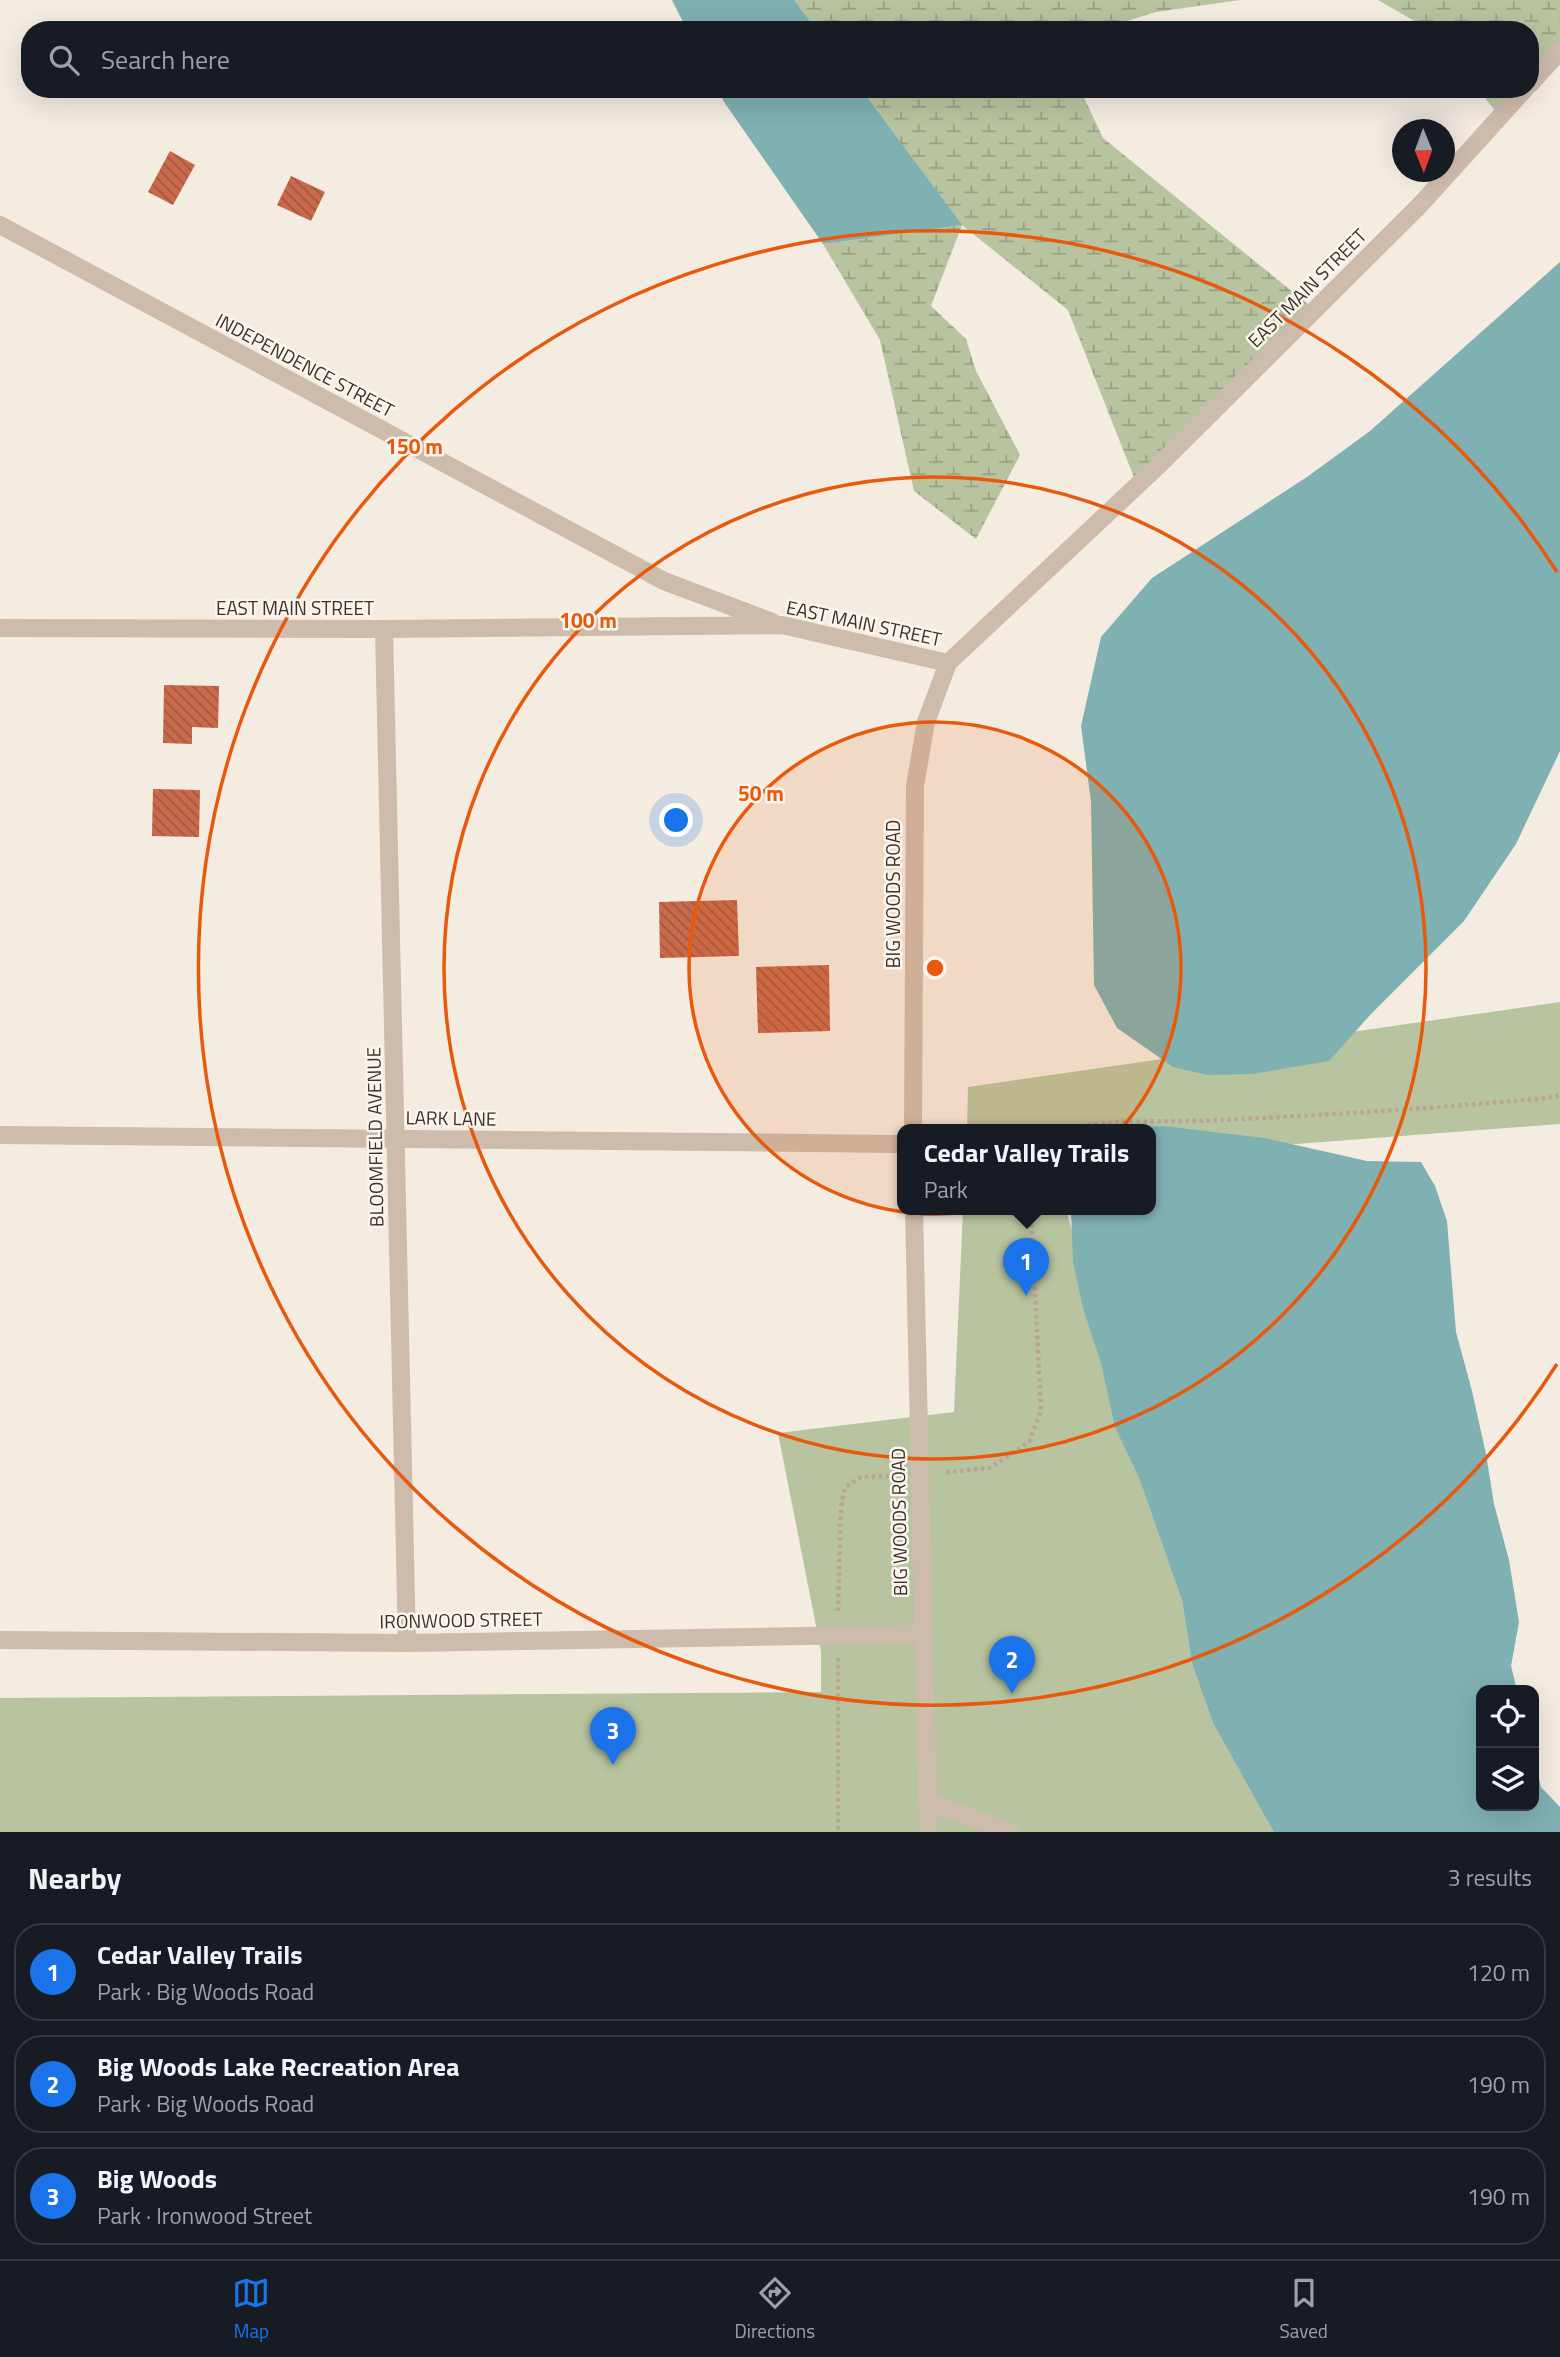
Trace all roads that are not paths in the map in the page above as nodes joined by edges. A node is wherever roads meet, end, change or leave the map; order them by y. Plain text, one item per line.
1 (1560, 51) edge
2 (1539, 74) edge
3 (1517, 98) edge
4 (0, 225) edge
5 (782, 625) junction
6 (0, 628) edge
7 (383, 629) junction
8 (948, 663) junction
9 (913, 1124) edge
10 (0, 1135) edge
11 (396, 1139) junction
12 (897, 1144) edge
13 (914, 1215) edge
14 (923, 1634) junction
15 (0, 1640) edge
16 (407, 1643) junction
17 (927, 1801) junction
18 (928, 1832) edge
19 (1010, 1832) edge

1 - 2 street
3 - 8 street, EAST MAIN STREET
4 - 5 street, INDEPENDENCE STREET
5 - 7 street, EAST MAIN STREET
5 - 8 street, EAST MAIN STREET
6 - 7 street, EAST MAIN STREET
7 - 11 street, BLOOMFIELD AVENUE
8 - 9 street, BIG WOODS ROAD
10 - 11 street, LARK LANE
11 - 12 street, LARK LANE
11 - 16 street, BLOOMFIELD AVENUE
13 - 14 street, BIG WOODS ROAD
14 - 16 street, IRONWOOD STREET
14 - 17 street, BIG WOODS ROAD
15 - 16 street, IRONWOOD STREET
17 - 18 street, BIG WOODS ROAD
17 - 19 street

